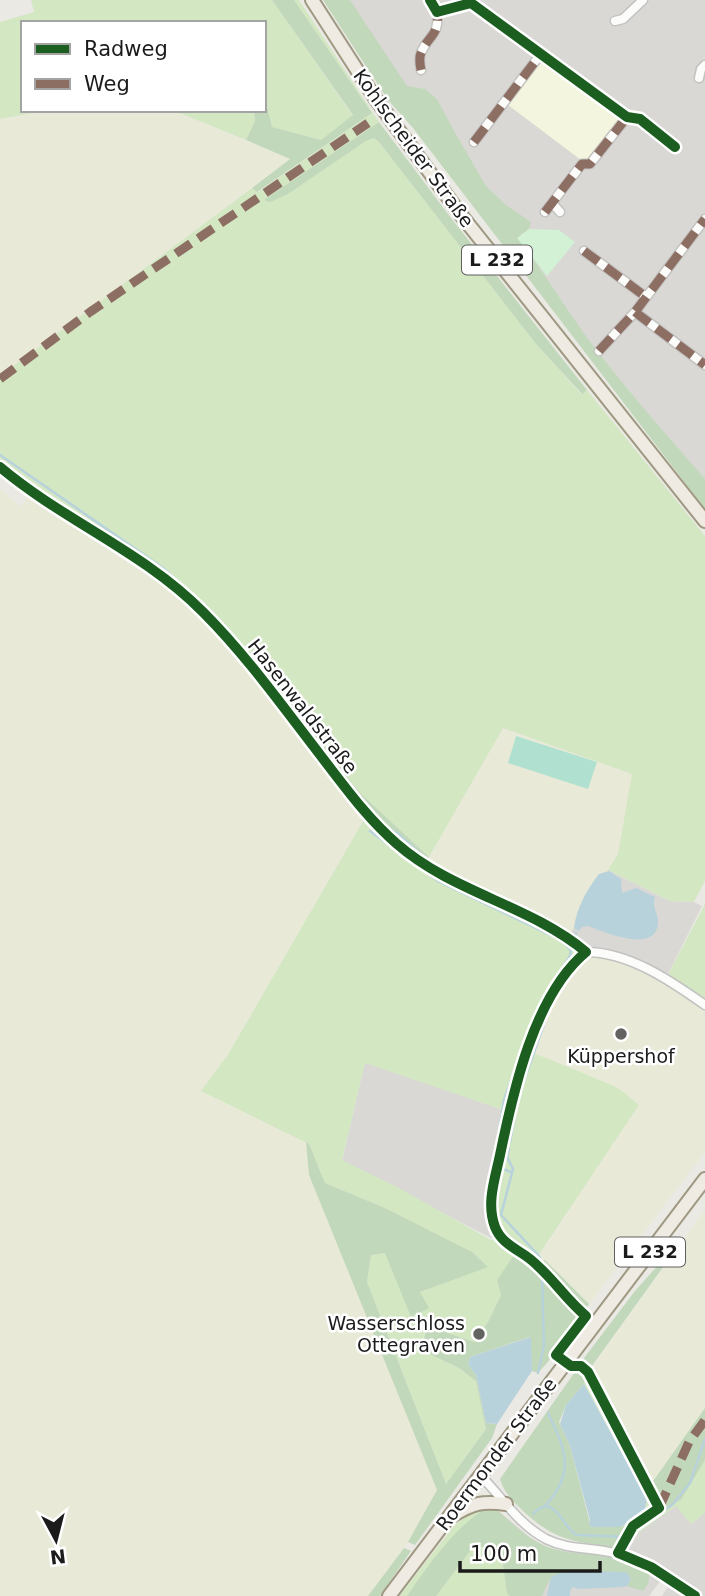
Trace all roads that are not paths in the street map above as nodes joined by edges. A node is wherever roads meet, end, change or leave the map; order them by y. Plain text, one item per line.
1 (312, 0) edge
2 (430, 0) edge
3 (643, 0) edge
4 (437, 12) junction
5 (615, 21) dead end
6 (540, 55) junction
7 (705, 65) edge
8 (421, 70) dead end
9 (699, 78) dead end
10 (627, 117) junction
11 (474, 142) dead end
12 (675, 147) dead end
13 (552, 204) junction
14 (545, 212) dead end
15 (560, 212) dead end
16 (705, 219) edge
17 (584, 251) dead end
18 (646, 297) junction
19 (635, 312) junction
20 (599, 351) dead end
21 (705, 365) edge
22 (0, 467) edge
23 (705, 521) edge
24 (586, 952) junction
25 (705, 1005) edge
26 (705, 1178) edge
27 (593, 1323) junction
28 (480, 1475) junction
29 (506, 1504) junction
30 (446, 1520) junction
31 (389, 1596) edge
32 (695, 1596) edge

1 - 23 main road, Kohlscheider Straße / L 232
2 - 4 street
3 - 5 street
4 - 6 street
4 - 8 street
6 - 10 street
6 - 11 street
7 - 9 street
10 - 12 street
10 - 13 street
13 - 14 street
13 - 15 street
16 - 18 street
17 - 18 street
18 - 19 street
19 - 20 street
19 - 21 street
22 - 24 street, Hasenwaldstraße
24 - 25 street
24 - 27 street
26 - 27 main road, Roermonder Straße / L 232
27 - 28 main road, Roermonder Straße / L 232
28 - 29 street
28 - 30 main road, Roermonder Straße / L 232
29 - 30 main road
29 - 32 street
30 - 31 main road, Roermonder Straße / L 232

